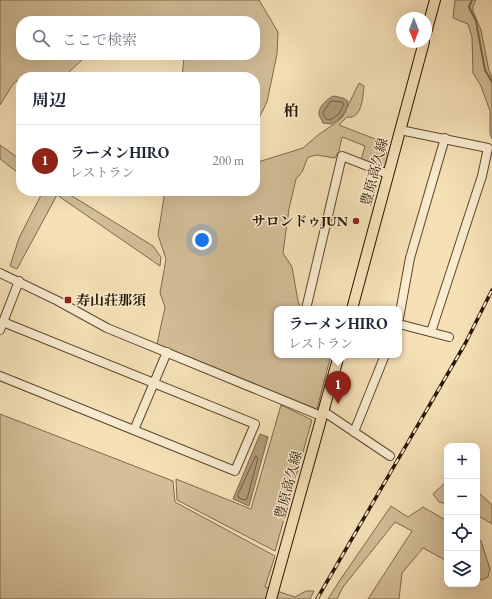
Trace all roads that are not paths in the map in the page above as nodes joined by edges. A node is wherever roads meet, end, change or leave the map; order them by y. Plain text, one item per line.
1 (435, 0) edge
2 (432, 12) edge
3 (422, 48) edge
4 (400, 130) junction
5 (444, 138) junction
6 (388, 174) junction
7 (0, 273) edge
8 (20, 281) junction
9 (307, 306) edge
10 (353, 306) edge
11 (401, 306) edge
12 (4, 322) junction
13 (402, 325) edge
14 (0, 330) edge
15 (431, 332) junction
16 (449, 337) dead end
17 (167, 352) junction
18 (338, 358) edge
19 (384, 358) edge
20 (0, 376) edge
21 (153, 383) junction
22 (322, 413) junction
23 (134, 430) junction
24 (354, 432) junction
25 (390, 456) dead end
26 (271, 599) edge

1 - 2 main road
3 - 4 main road, 豊原高久線
4 - 5 street
4 - 6 main road, 豊原高久線
5 - 11 street
5 - 15 street
6 - 9 street
6 - 10 main road, 豊原高久線
7 - 8 street
8 - 12 street
8 - 17 street
12 - 14 street
12 - 21 street
13 - 15 street
15 - 16 street
17 - 21 street
17 - 22 street
18 - 22 main road, 豊原高久線
19 - 24 street
20 - 23 street
21 - 23 street
21 - 23 street
22 - 24 street
22 - 26 main road, 豊原高久線
24 - 25 street

